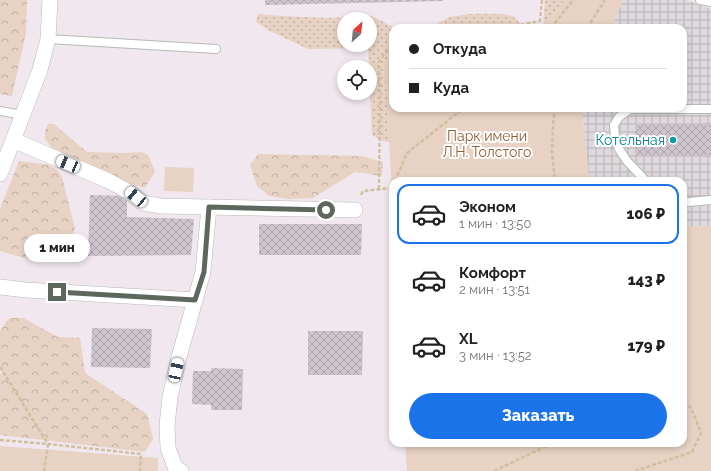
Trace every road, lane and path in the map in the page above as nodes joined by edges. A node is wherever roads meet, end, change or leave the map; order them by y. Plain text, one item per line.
1 (50, 0) edge
2 (542, 0) edge
3 (573, 0) edge
4 (605, 0) edge
5 (700, 0) edge
6 (711, 2) edge
7 (540, 21) junction
8 (524, 24) edge
9 (540, 24) edge
10 (553, 24) edge
11 (589, 24) edge
12 (48, 39) junction
13 (216, 49) dead end
14 (389, 50) edge
15 (687, 109) edge
16 (711, 109) edge
17 (0, 111) edge
18 (459, 112) edge
19 (554, 112) edge
20 (626, 112) edge
21 (23, 115) junction
22 (13, 140) junction
23 (0, 174) edge
24 (397, 177) edge
25 (555, 177) edge
26 (642, 177) edge
27 (389, 188) edge
28 (379, 189) junction
29 (711, 200) edge
30 (687, 202) edge
31 (209, 207) junction
32 (355, 210) joint
33 (0, 287) edge
34 (195, 300) junction
35 (0, 367) edge
36 (687, 404) edge
37 (0, 440) edge
38 (48, 444) junction
39 (545, 447) edge
40 (44, 471) edge
41 (140, 471) edge
42 (181, 471) edge
43 (494, 471) edge
44 (636, 471) edge

1 - 12 street
2 - 7 path
3 - 10 path
4 - 11 path
5 - 6 lane
7 - 8 path
7 - 9 path
12 - 13 lane
12 - 21 street
14 - 28 path
15 - 16 lane
17 - 21 lane
18 - 24 path
19 - 25 path
20 - 26 lane
21 - 22 street
22 - 23 street
22 - 31 street
27 - 28 path
28 - 32 path
29 - 30 lane
31 - 32 street
31 - 34 street
33 - 34 street
34 - 42 street
35 - 38 path
36 - 44 path
37 - 38 path
38 - 40 path
38 - 41 path
39 - 43 path

